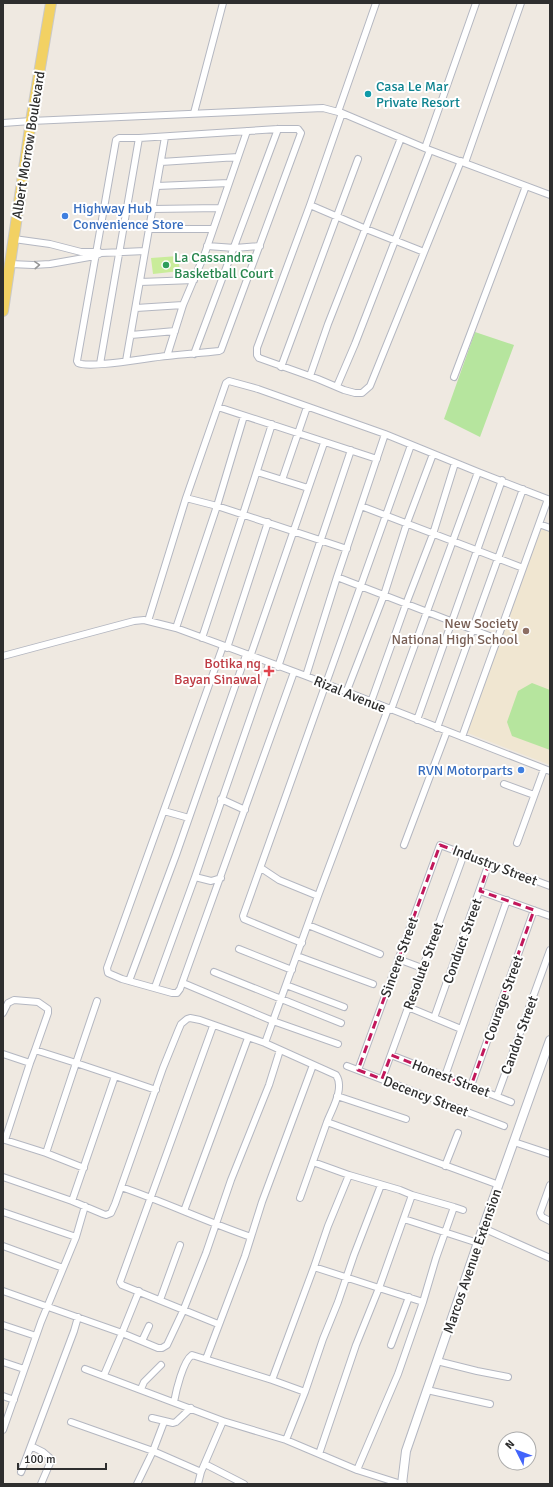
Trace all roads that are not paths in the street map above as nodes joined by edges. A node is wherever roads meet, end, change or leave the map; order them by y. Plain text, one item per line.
1 (52, 3) edge
2 (223, 3) edge
3 (376, 3) edge
4 (476, 3) edge
5 (520, 3) edge
6 (194, 113) junction
7 (340, 113) junction
8 (31, 120) junction
9 (3, 123) edge
10 (278, 129) junction
11 (247, 131) junction
12 (165, 137) junction
13 (139, 138) junction
14 (401, 138) junction
15 (428, 149) junction
16 (238, 157) junction
17 (358, 159) dead end
18 (161, 162) junction
19 (463, 162) junction
20 (229, 183) junction
21 (157, 186) junction
22 (526, 186) junction
23 (550, 196) edge
24 (310, 205) junction
25 (220, 208) junction
26 (152, 209) junction
27 (337, 217) junction
28 (150, 229) junction
29 (212, 229) junction
30 (366, 229) junction
31 (14, 239) junction
32 (396, 240) junction
33 (207, 246) junction
34 (260, 246) junction
35 (65, 248) junction
36 (235, 248) junction
37 (119, 251) junction
38 (146, 251) junction
39 (424, 252) junction
40 (97, 253) junction
41 (64, 260) junction
42 (10, 264) junction
43 (194, 280) junction
44 (140, 282) junction
45 (183, 305) junction
46 (136, 308) junction
47 (3, 311) edge
48 (175, 331) junction
49 (131, 335) junction
50 (194, 354) junction
51 (166, 356) junction
52 (126, 361) junction
53 (100, 364) junction
54 (281, 366) junction
55 (310, 376) junction
56 (454, 377) dead end
57 (337, 386) junction
58 (218, 407) junction
59 (307, 407) junction
60 (244, 416) junction
61 (272, 424) junction
62 (298, 434) junction
63 (385, 434) junction
64 (324, 442) junction
65 (411, 445) junction
66 (351, 450) junction
67 (433, 454) junction
68 (377, 459) junction
69 (455, 463) junction
70 (257, 472) junction
71 (478, 472) junction
72 (282, 480) junction
73 (502, 480) junction
74 (308, 488) junction
75 (523, 489) junction
76 (186, 498) junction
77 (549, 499) edge
78 (217, 506) junction
79 (362, 506) junction
80 (243, 514) junction
81 (385, 515) junction
82 (268, 522) junction
83 (407, 523) junction
84 (539, 524) junction
85 (550, 528) edge
86 (293, 531) junction
87 (433, 534) junction
88 (321, 540) junction
89 (452, 541) junction
90 (347, 549) junction
91 (477, 550) junction
92 (498, 558) junction
93 (523, 568) junction
94 (338, 577) junction
95 (360, 586) junction
96 (384, 595) junction
97 (406, 604) junction
98 (427, 612) junction
99 (148, 621) junction
100 (452, 622) junction
101 (176, 628) junction
102 (472, 630) junction
103 (202, 638) junction
104 (497, 639) junction
105 (225, 647) junction
106 (3, 656) edge
107 (248, 656) junction
108 (269, 664) junction
109 (278, 667) junction
110 (294, 672) junction
111 (306, 676) junction
112 (326, 685) junction
113 (346, 693) junction
114 (371, 702) junction
115 (390, 709) junction
116 (417, 720) junction
117 (437, 728) junction
118 (447, 732) junction
119 (462, 737) junction
120 (547, 770) edge
121 (504, 784) dead end
122 (534, 795) junction
123 (221, 799) junction
124 (245, 810) junction
125 (164, 811) junction
126 (189, 818) junction
127 (517, 843) dead end
128 (440, 844) joint
129 (404, 845) dead end
130 (464, 854) junction
131 (490, 863) junction
132 (261, 868) junction
133 (195, 877) junction
134 (221, 878) junction
135 (550, 886) edge
136 (480, 891) junction
137 (318, 896) junction
138 (506, 900) junction
139 (534, 910) junction
140 (550, 916) edge
141 (308, 925) junction
142 (302, 942) junction
143 (239, 949) dead end
144 (550, 950) edge
145 (380, 954) dead end
146 (297, 956) junction
147 (398, 959) junction
148 (422, 968) junction
149 (292, 970) junction
150 (214, 972) dead end
151 (129, 981) junction
152 (183, 983) junction
153 (373, 984) dead end
154 (286, 985) junction
155 (155, 987) junction
156 (281, 999) junction
157 (97, 1001) dead end
158 (344, 1007) dead end
159 (408, 1007) junction
160 (3, 1013) edge
161 (434, 1018) junction
162 (273, 1021) junction
163 (341, 1023) dead end
164 (213, 1026) junction
165 (461, 1029) junction
166 (248, 1038) junction
167 (550, 1040) edge
168 (265, 1043) junction
169 (338, 1044) dead end
170 (35, 1050) junction
171 (280, 1050) junction
172 (3, 1054) edge
173 (390, 1055) junction
174 (30, 1063) junction
175 (76, 1063) junction
176 (313, 1065) junction
177 (347, 1066) dead end
178 (358, 1070) junction
179 (114, 1076) junction
180 (445, 1076) junction
181 (382, 1079) junction
182 (471, 1086) junction
183 (156, 1090) junction
184 (337, 1096) junction
185 (497, 1096) junction
186 (511, 1102) dead end
187 (406, 1119) dead end
188 (327, 1122) junction
189 (504, 1126) dead end
190 (458, 1133) dead end
191 (4, 1140) edge
192 (514, 1142) junction
193 (46, 1153) junction
194 (550, 1154) edge
195 (313, 1162) junction
196 (446, 1166) junction
197 (84, 1168) junction
198 (349, 1175) junction
199 (3, 1176) edge
200 (381, 1185) junction
201 (499, 1185) junction
202 (550, 1185) edge
203 (121, 1187) junction
204 (412, 1195) junction
205 (150, 1197) junction
206 (300, 1198) dead end
207 (72, 1201) junction
208 (85, 1206) junction
209 (454, 1208) junction
210 (463, 1210) dead end
211 (184, 1211) junction
212 (3, 1212) edge
213 (404, 1218) junction
214 (550, 1221) edge
215 (216, 1225) junction
216 (483, 1228) junction
217 (445, 1232) junction
218 (76, 1237) junction
219 (251, 1237) junction
220 (478, 1243) junction
221 (180, 1245) dead end
222 (3, 1246) edge
223 (550, 1258) edge
224 (314, 1267) junction
225 (63, 1268) junction
226 (346, 1277) junction
227 (379, 1288) junction
228 (3, 1291) edge
229 (139, 1291) junction
230 (409, 1297) junction
231 (160, 1300) junction
232 (423, 1302) junction
233 (47, 1306) junction
234 (183, 1311) junction
235 (78, 1317) junction
236 (218, 1324) junction
237 (3, 1325) edge
238 (149, 1326) dead end
239 (122, 1333) junction
240 (36, 1336) junction
241 (142, 1341) junction
242 (391, 1345) dead end
243 (206, 1359) junction
244 (437, 1361) junction
245 (3, 1362) edge
246 (161, 1365) dead end
247 (24, 1369) junction
248 (85, 1369) dead end
249 (104, 1375) junction
250 (508, 1376) dead end
251 (272, 1380) junction
252 (141, 1389) junction
253 (427, 1390) junction
254 (304, 1392) junction
255 (3, 1396) edge
256 (14, 1400) junction
257 (174, 1402) junction
258 (490, 1404) dead end
259 (191, 1408) junction
260 (152, 1418) dead end
261 (223, 1421) junction
262 (71, 1422) dead end
263 (164, 1422) junction
264 (3, 1430) edge
265 (286, 1440) junction
266 (31, 1446) junction
267 (153, 1451) junction
268 (319, 1454) junction
269 (205, 1464) junction
270 (357, 1470) junction
271 (21, 1472) dead end
272 (202, 1472) junction
273 (41, 1484) edge
274 (137, 1484) edge
275 (198, 1484) edge
276 (244, 1484) edge
277 (400, 1484) edge

1 - 8 main road, Albert Morrow Boulevard
2 - 6 street
3 - 7 street
4 - 15 street
5 - 19 street
6 - 7 street
6 - 8 street
7 - 14 street
7 - 24 street
8 - 9 street
8 - 31 main road, Albert Morrow Boulevard
10 - 11 street
10 - 34 street
10 - 36 street
11 - 12 street
11 - 16 street
12 - 13 street
12 - 18 street
13 - 37 street
13 - 40 street
14 - 15 street
14 - 30 street
15 - 19 street
15 - 32 street
16 - 18 street
16 - 20 street
17 - 27 street
18 - 21 street
19 - 22 street
19 - 39 street
20 - 21 street
20 - 25 street
21 - 26 street
22 - 23 street
22 - 56 street
24 - 27 street
24 - 54 street
25 - 26 street
25 - 29 street
26 - 28 street
27 - 30 street
27 - 54 street
28 - 29 street
28 - 38 street
29 - 33 street
30 - 32 street
30 - 55 street
31 - 35 street
31 - 42 main road, Albert Morrow Boulevard
32 - 39 street
32 - 57 street
33 - 36 street
33 - 43 street
34 - 36 street
34 - 50 street
35 - 40 street
35 - 41 street
36 - 50 street
37 - 38 street
37 - 40 street
37 - 53 street
38 - 44 street
39 - 57 street
40 - 41 street
40 - 53 street
42 -> 41 street
42 - 47 main road, Albert Morrow Boulevard
43 - 44 street
43 - 45 street
44 - 46 street
45 - 46 street
45 - 48 street
46 - 49 street
48 - 49 street
48 - 51 street
49 - 52 street
50 - 51 street
51 - 52 street
52 - 53 street
54 - 55 street
55 - 57 street
58 - 59 street
58 - 60 street
58 - 76 street
59 - 62 street
59 - 63 street
60 - 61 street
60 - 78 street
61 - 62 street
61 - 70 street
62 - 64 street
62 - 72 street
63 - 65 street
63 - 68 street
64 - 66 street
64 - 74 street
65 - 67 street
65 - 81 street
66 - 68 street
66 - 88 street
67 - 69 street
67 - 83 street
68 - 79 street
69 - 71 street
69 - 87 street
70 - 72 street
70 - 80 street
71 - 73 street
71 - 89 street
72 - 74 street
73 - 75 street
73 - 91 street
74 - 86 street
75 - 77 street
75 - 92 street
76 - 78 street
76 - 99 street
77 - 84 street
78 - 80 street
78 - 101 street
79 - 81 street
79 - 90 street
80 - 82 street
80 - 103 street
81 - 83 street
81 - 95 street
82 - 86 street
82 - 105 street
83 - 87 street
83 - 96 street
84 - 85 street
84 - 93 street
86 - 88 street
86 - 107 street
87 - 89 street
87 - 97 street
88 - 90 street
88 - 109 street
89 - 91 street
89 - 98 street
90 - 94 street
91 - 92 street
91 - 100 street
92 - 93 street
92 - 102 street
93 - 104 street
94 - 95 street
94 - 111 street
95 - 96 street
95 - 112 street
96 - 97 street
96 - 113 street
97 - 98 street
97 - 114 street
98 - 100 street
98 - 115 street
99 - 101 street, Rizal Avenue
99 - 106 street, Rizal Avenue
100 - 102 street
100 - 116 street
101 - 103 street, Rizal Avenue
102 - 104 street
102 - 117 street
103 - 105 street, Rizal Avenue
104 - 119 street
105 - 107 street, Rizal Avenue
105 - 125 street
107 - 108 street, Rizal Avenue
107 - 126 street
108 - 109 street, Rizal Avenue
108 - 123 street
109 - 110 street, Rizal Avenue
110 - 111 street, Rizal Avenue
110 - 124 street
111 - 112 street, Rizal Avenue
112 - 113 street, Rizal Avenue
112 - 132 street
113 - 114 street, Rizal Avenue
114 - 115 street, Rizal Avenue
115 - 116 street, Rizal Avenue
115 - 137 street
116 - 117 street, Rizal Avenue
117 - 118 street, Rizal Avenue
118 - 119 street, Rizal Avenue
118 - 129 street
119 - 120 street, Rizal Avenue
120 - 122 street
121 - 122 street
122 - 127 street
123 - 124 street
123 - 133 street
124 - 134 street
125 - 126 street
125 - 151 street
126 - 151 street
128 - 130 street, Industry Street
128 - 147 street, Sincere Street
130 - 131 street, Industry Street
130 - 148 street, Resolute Street
131 - 135 street, Industry Street
131 - 136 street, Conduct Street
132 - 137 street
132 - 142 street
133 - 134 street
133 - 155 street
134 - 152 street
136 - 138 street
136 - 161 street, Conduct Street
137 - 141 street
138 - 139 street
138 - 165 street
139 - 140 street
139 - 182 street, Courage Street
141 - 142 street
141 - 145 street
142 - 146 street
143 - 149 street
144 - 185 street, Candor Street
146 - 149 street
146 - 153 street
147 - 148 street
147 - 178 street, Sincere Street
148 - 159 street, Resolute Street
149 - 154 street
150 - 156 street
151 - 155 street
152 - 155 street
152 - 162 street
154 - 156 street
154 - 158 street
156 - 162 street
156 - 163 street
157 - 175 street
159 - 161 street
159 - 173 street, Resolute Street
160 - 170 street
161 - 165 street
162 - 168 street
162 - 169 street
164 - 166 street
164 - 183 street
164 - 205 street
165 - 180 street
166 - 168 street
166 - 211 street
167 - 192 street, Marcos Avenue Extension
168 - 171 street
170 - 174 street
170 - 175 street
171 - 176 street
171 - 215 street
172 - 174 street
173 - 180 street, Honest Street
173 - 181 street, Resolute Street
174 - 191 street
175 - 179 street
175 - 193 street
176 - 184 street
176 - 219 street
177 - 178 street, Decency Street
178 - 181 street, Decency Street
179 - 183 street
179 - 197 street
180 - 182 street, Honest Street
181 - 189 street, Decency Street
182 - 185 street, Honest Street
183 - 203 street
184 - 187 street
184 - 188 street
185 - 186 street, Honest Street
188 - 195 street
188 - 196 street
190 - 196 street
191 - 193 street
192 - 194 street
192 - 201 street, Marcos Avenue Extension
193 - 197 street
195 - 198 street
195 - 206 street
196 - 201 street
197 - 207 street
198 - 200 street
198 - 224 street
199 - 207 street
200 - 204 street
200 - 226 street
201 - 216 street, Marcos Avenue Extension
202 - 214 street
203 - 205 street
203 - 208 street
204 - 209 street
204 - 213 street
205 - 211 street
205 - 229 street
207 - 208 street
208 - 218 street
209 - 210 street
209 - 217 street
211 - 215 street
212 - 218 street
213 - 217 street
213 - 227 street
215 - 219 street
215 - 234 street
216 - 220 street, Marcos Avenue Extension
216 - 223 street
217 - 220 street
217 - 232 street
218 - 225 street
219 - 236 street
220 - 244 street, Marcos Avenue Extension
221 - 231 street
222 - 225 street
224 - 226 street
224 - 251 street
225 - 233 street
226 - 227 street
226 - 254 street
227 - 230 street
227 - 268 street
228 - 233 street
229 - 231 street
229 - 239 street
230 - 232 street
230 - 242 street
231 - 234 street
232 - 270 street
233 - 235 street
233 - 240 street
234 - 236 street
234 - 241 street
235 - 239 street
235 - 266 street
236 - 243 street
237 - 240 street
238 - 241 street
239 - 241 street
239 - 249 street
240 - 247 street
243 - 251 street
243 - 257 street
244 - 250 street
244 - 253 street, Marcos Avenue Extension
245 - 247 street
246 - 252 street
247 - 256 street
248 - 249 street
249 - 252 street
251 - 254 street
252 - 257 street
253 - 258 street
253 - 277 street, Marcos Avenue Extension
254 - 265 street
255 - 256 street
256 - 264 street
257 - 259 street
259 - 261 street
259 - 263 street
260 - 263 street
261 - 265 street
261 - 269 street
262 - 267 street
263 - 267 street
265 - 268 street
266 - 271 street
266 - 273 street
267 - 272 street
267 - 274 street
268 - 270 street
269 - 272 street
269 - 276 street
270 - 277 street
272 - 275 street

